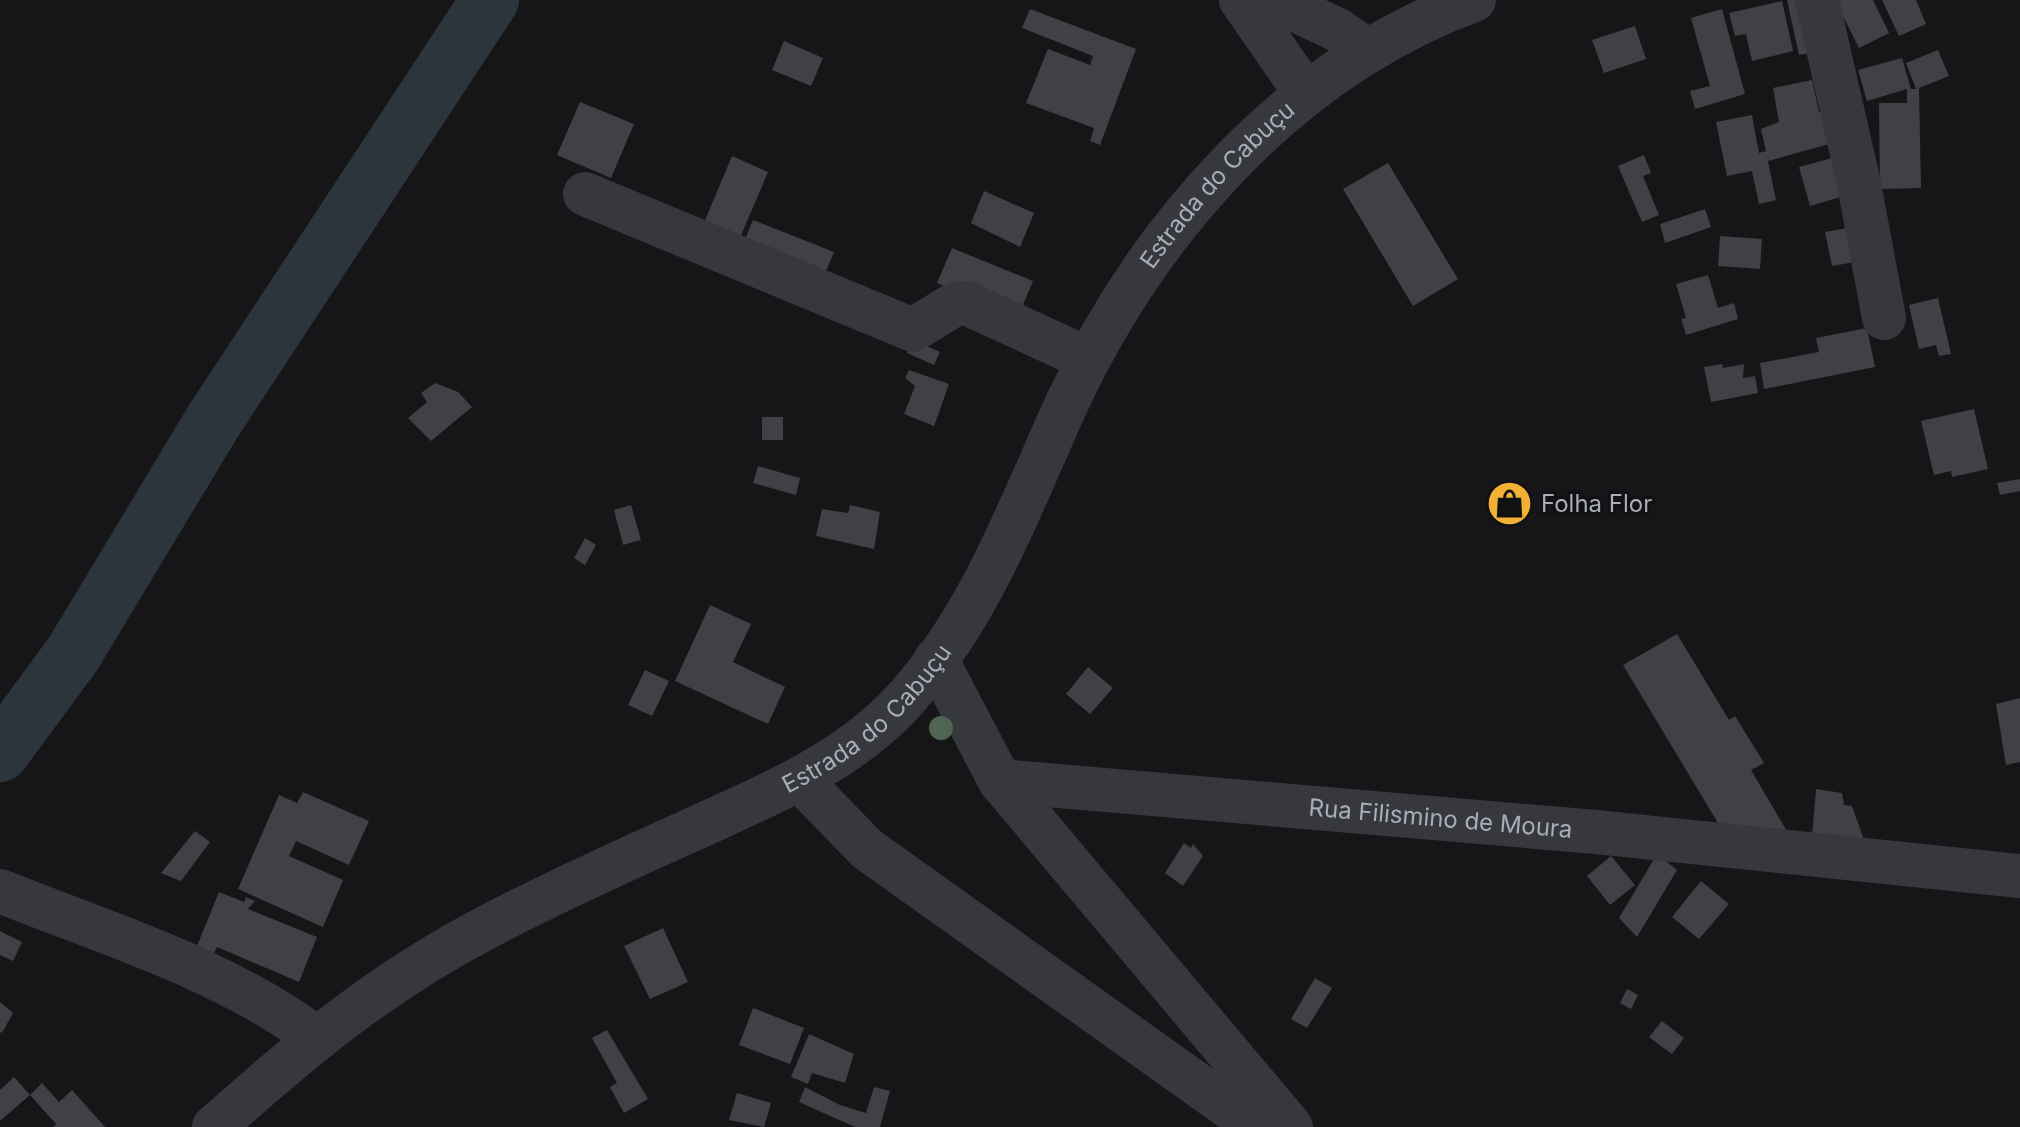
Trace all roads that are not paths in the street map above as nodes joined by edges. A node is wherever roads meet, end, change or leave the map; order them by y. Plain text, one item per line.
1 (1241, 0) edge
2 (1274, 0) edge
3 (1817, 0) edge
4 (1467, 1) edge
5 (1367, 50) junction
6 (1306, 94) junction
7 (585, 194) dead end
8 (1884, 318) dead end
9 (1088, 359) junction
10 (936, 659) junction
11 (800, 780) junction
12 (1000, 781) junction
13 (2020, 876) edge
14 (0, 891) edge
15 (315, 1037) junction
16 (214, 1127) edge
17 (1257, 1127) edge
18 (1291, 1127) edge

1 - 6 street, Estrada do Cabuçu
2 - 5 street
3 - 8 street
4 - 5 street, Estrada do Cabuçu
5 - 6 street, Estrada do Cabuçu
6 - 9 street, Estrada do Cabuçu
7 - 9 street
9 - 10 street, Estrada do Cabuçu
10 - 11 street, Estrada do Cabuçu
10 - 12 street
11 - 15 street, Estrada do Cabuçu
11 - 17 street
12 - 13 street, Rua Filismino de Moura
12 - 18 street
14 - 15 street
15 - 16 street, Estrada do Cabuçu

